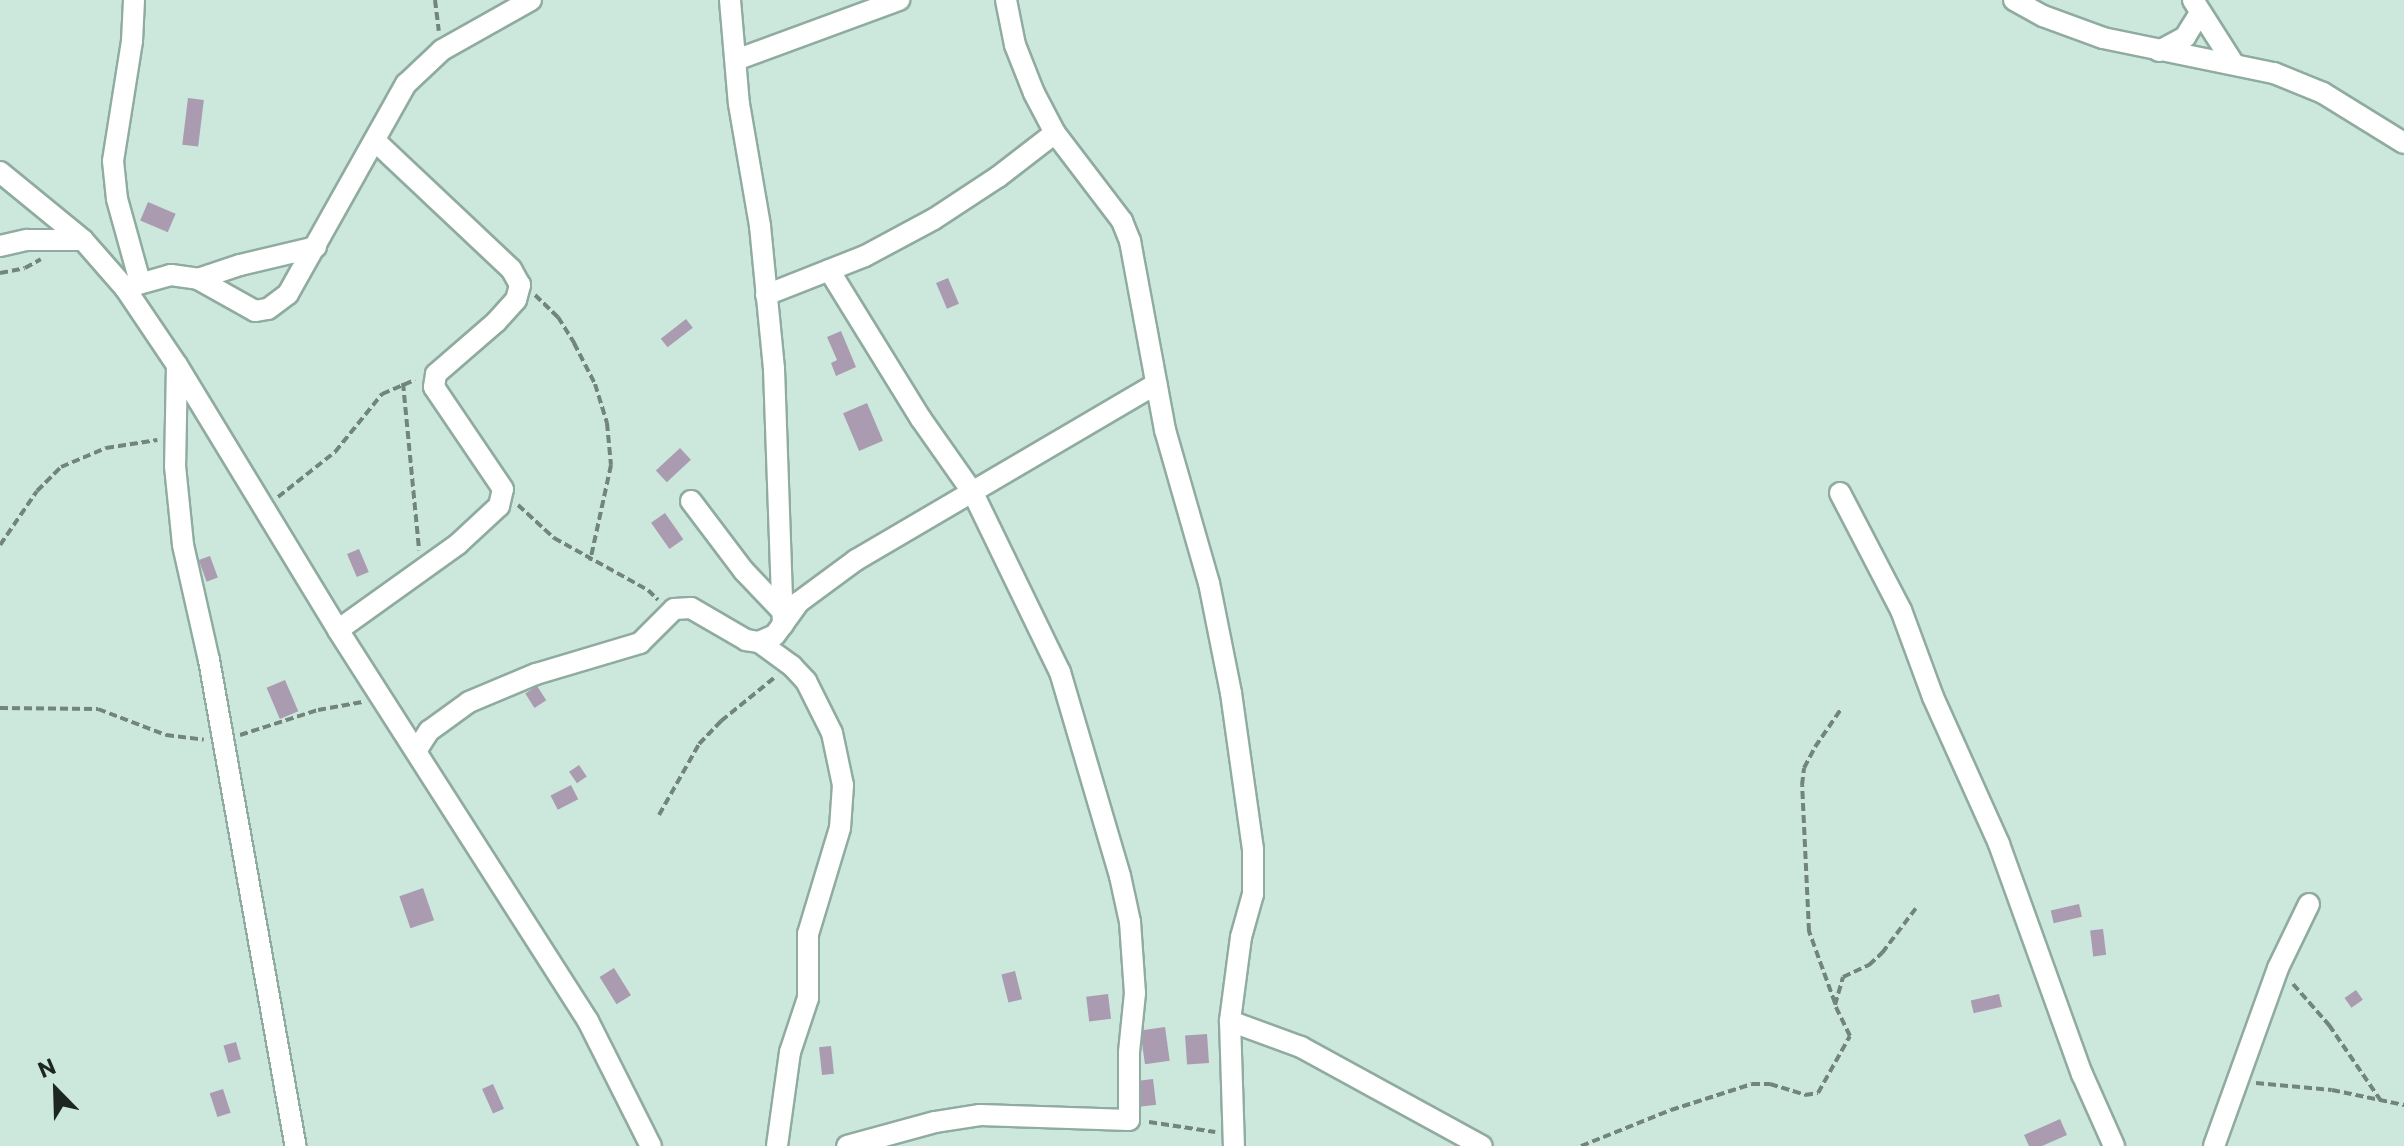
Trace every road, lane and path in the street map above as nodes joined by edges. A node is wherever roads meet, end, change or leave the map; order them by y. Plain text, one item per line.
1 (134, 0) edge
2 (435, 0) edge
3 (531, 0) edge
4 (730, 0) edge
5 (899, 0) edge
6 (1006, 0) edge
7 (2014, 0) edge
8 (2203, 8) edge
9 (442, 50) junction
10 (2159, 51) junction
11 (736, 60) junction
12 (2234, 64) junction
13 (1055, 133) junction
14 (375, 141) junction
15 (2404, 143) edge
16 (0, 172) edge
17 (0, 230) edge
18 (27, 240) junction
19 (83, 240) junction
20 (53, 241) junction
21 (0, 246) edge
22 (316, 247) junction
23 (829, 270) junction
24 (0, 273) edge
25 (198, 279) junction
26 (132, 285) junction
27 (520, 285) junction
28 (766, 295) junction
29 (177, 365) junction
30 (436, 374) junction
31 (403, 383) junction
32 (1156, 384) junction
33 (175, 438) junction
34 (503, 489) junction
35 (973, 493) junction
36 (1840, 493) dead end
37 (691, 501) dead end
38 (264, 509) junction
39 (0, 545) edge
40 (590, 561) junction
41 (421, 568) junction
42 (664, 616) junction
43 (783, 619) junction
44 (338, 630) junction
45 (759, 642) junction
46 (792, 666) junction
47 (382, 699) junction
48 (0, 708) edge
49 (1841, 709) dead end
50 (223, 741) junction
51 (416, 751) junction
52 (659, 815) dead end
53 (2309, 904) dead end
54 (1916, 908) dead end
55 (2278, 968) junction
56 (1835, 1005) junction
57 (1230, 1021) junction
58 (2235, 1081) junction
59 (2381, 1101) junction
60 (2404, 1105) edge
61 (1129, 1120) junction
62 (1234, 1140) edge
63 (296, 1146) edge
64 (651, 1146) edge
65 (777, 1146) edge
66 (847, 1146) edge
67 (1482, 1146) edge
68 (1581, 1146) edge
69 (2114, 1146) edge
70 (2214, 1146) edge

1 - 26 street
2 - 9 path
3 - 9 street
4 - 11 street
5 - 11 street
6 - 13 street
7 - 10 street
8 - 10 street
8 - 12 street
9 - 14 street
10 - 12 street
11 - 28 street
12 - 15 street
13 - 23 street
13 - 32 street
14 - 22 street
14 - 27 street
16 - 19 street
17 - 18 street
18 - 20 street
18 - 21 street
19 - 20 street
19 - 26 street
20 - 24 path
22 - 25 street
22 - 25 street
23 - 28 street
23 - 35 street
25 - 26 street
26 - 29 street
27 - 30 street
27 - 40 path
28 - 43 street
29 - 33 street
29 - 38 street
30 - 31 path
30 - 34 street
31 - 38 path
31 - 41 path
32 - 35 street
32 - 57 street
33 - 39 path
33 - 50 street
34 - 40 path
34 - 41 street
35 - 43 street
35 - 61 street
36 - 69 street
37 - 43 street
38 - 44 street
40 - 42 path
41 - 44 street
42 - 45 street
42 - 51 street
43 - 45 street
44 - 47 street
45 - 46 street
46 - 52 path
46 - 65 street
47 - 50 path
47 - 51 street
48 - 50 path
49 - 56 path
50 - 63 street
51 - 64 street
53 - 55 street
54 - 56 path
55 - 58 street
55 - 59 path
56 - 68 path
57 - 62 street
57 - 67 street
58 - 59 path
58 - 70 street
59 - 60 path
61 - 62 path
61 - 66 street

